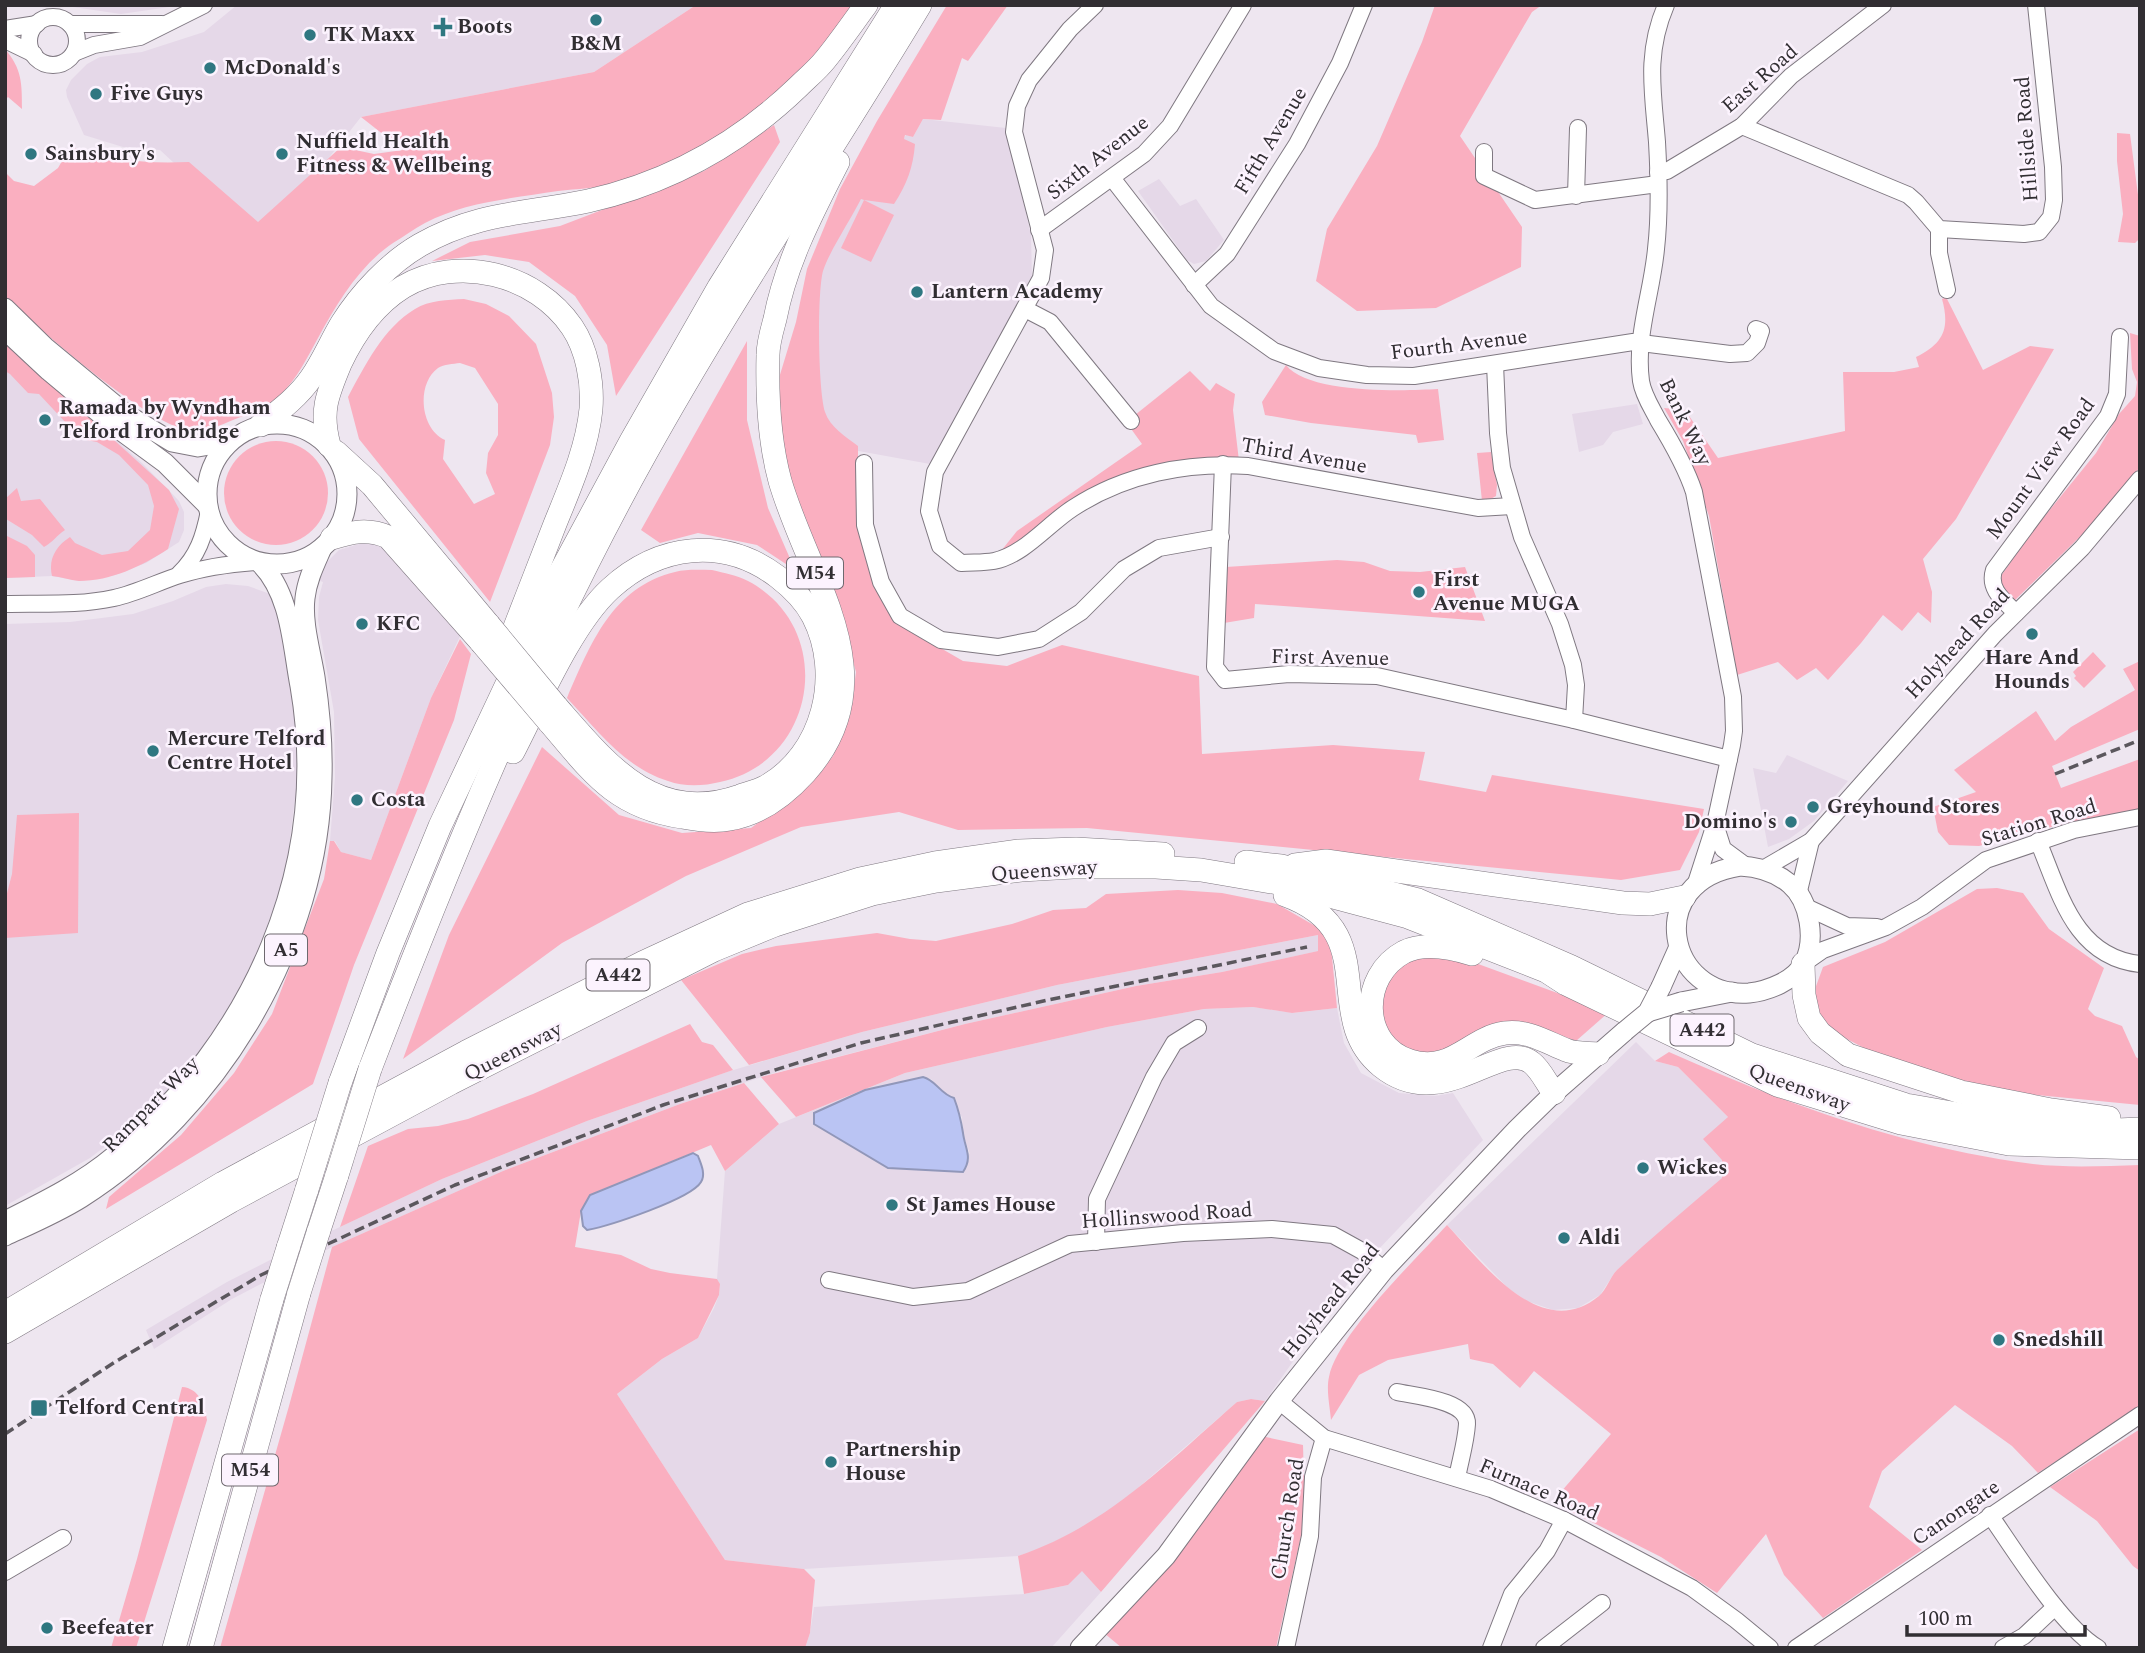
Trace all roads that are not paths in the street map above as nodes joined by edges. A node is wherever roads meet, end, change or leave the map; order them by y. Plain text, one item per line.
1 (204, 5) edge
2 (866, 5) edge
3 (896, 5) edge
4 (920, 5) edge
5 (1095, 5) edge
6 (1243, 5) edge
7 (1364, 5) edge
8 (1666, 5) edge
9 (1883, 5) edge
10 (2036, 5) edge
11 (37, 24) junction
12 (70, 24) junction
13 (168, 24) junction
14 (5, 29) edge
15 (5, 40) edge
16 (74, 53) junction
17 (34, 54) junction
18 (876, 79) junction
19 (1742, 125) junction
20 (1577, 128) dead end
21 (1484, 152) dead end
22 (1112, 178) junction
23 (1658, 178) junction
24 (1576, 196) junction
25 (1940, 229) junction
26 (1039, 230) junction
27 (1194, 285) junction
28 (1947, 290) dead end
29 (5, 307) edge
30 (1025, 309) junction
31 (1756, 328) dead end
32 (5, 330) edge
33 (2120, 337) dead end
34 (1639, 342) junction
35 (1494, 364) junction
36 (1131, 421) dead end
37 (261, 425) junction
38 (228, 442) junction
39 (332, 449) junction
40 (864, 463) dead end
41 (1223, 464) junction
42 (2140, 479) edge
43 (1511, 506) junction
44 (208, 508) junction
45 (1221, 537) junction
46 (327, 543) junction
47 (257, 562) junction
48 (177, 576) junction
49 (5, 604) edge
50 (2016, 613) junction
51 (485, 634) junction
52 (552, 714) junction
53 (1574, 720) junction
54 (1729, 759) junction
55 (2140, 817) edge
56 (1715, 824) junction
57 (440, 826) junction
58 (1811, 841) junction
59 (2038, 841) junction
60 (1281, 866) junction
61 (1156, 867) junction
62 (1755, 868) junction
63 (1690, 890) junction
64 (437, 896) junction
65 (1801, 900) junction
66 (1886, 927) junction
67 (1678, 949) junction
68 (1803, 964) junction
69 (2140, 964) edge
70 (1566, 984) junction
71 (1733, 992) junction
72 (1648, 1012) junction
73 (1198, 1028) dead end
74 (1598, 1054) junction
75 (1554, 1093) junction
76 (2140, 1128) edge
77 (2140, 1148) edge
78 (5, 1220) edge
79 (5, 1236) edge
80 (1096, 1242) junction
81 (1384, 1270) junction
82 (830, 1280) dead end
83 (56, 1303) junction
84 (9, 1309) edge
85 (5, 1332) edge
86 (5, 1348) edge
87 (1397, 1392) dead end
88 (1279, 1401) junction
89 (2140, 1415) edge
90 (1324, 1438) junction
91 (1457, 1478) junction
92 (1990, 1515) junction
93 (1564, 1520) junction
94 (63, 1538) dead end
95 (5, 1572) edge
96 (1602, 1603) dead end
97 (2055, 1606) junction
98 (174, 1648) edge
99 (201, 1648) edge
100 (1080, 1648) edge
101 (1286, 1648) edge
102 (1491, 1648) edge
103 (1544, 1648) edge
104 (1770, 1648) edge
105 (1796, 1648) edge
106 (2003, 1648) edge
107 (2098, 1648) edge

1 - 13 street
2 - 37 highway
3 - 57 highway, M54
4 - 18 highway, M54
5 - 26 street
6 - 22 street, Sixth Avenue
7 - 27 street, Fifth Avenue
8 - 23 street, Bank Way
9 - 19 street, East Road
10 - 25 street, Hillside Road
11 - 12 street
11 - 14 street
11 - 17 street
12 - 13 street
12 - 16 street
13 - 16 street
15 - 17 street
16 - 17 street
18 - 52 highway, M54
18 - 64 highway, M54
19 - 23 street, East Road
19 - 25 street
20 - 24 street
21 - 24 street, East Road
22 - 26 street, Sixth Avenue
22 - 27 street, Fourth Avenue
23 - 24 street, East Road
23 - 34 street, Bank Way
25 - 28 street
26 - 30 street, Third Avenue
27 - 35 street, Fourth Avenue
29 - 38 main road
30 - 36 street
30 - 41 street, Third Avenue
31 - 34 street, Fourth Avenue
32 - 44 main road
33 - 50 street, Mount View Road
34 - 35 street, Fourth Avenue
34 - 54 street, Bank Way
35 - 43 street
37 - 38 main road
37 - 39 main road
38 - 44 main road
39 - 46 main road
39 - 51 highway, M54
39 - 57 highway, M54
40 - 45 street
41 - 43 street, Third Avenue
41 - 45 street, First Avenue
42 - 50 street, Holyhead Road
43 - 53 street
44 - 47 main road
44 - 48 street
45 - 53 street, First Avenue
46 - 47 main road
46 - 51 highway, M54
46 - 79 main road, Rampart Way / A5
47 - 48 street
47 - 78 main road, Rampart Way / A5
48 - 49 street
50 - 58 street, Holyhead Road
51 - 52 highway, M54, bridge
52 - 64 highway, M54
53 - 54 street, First Avenue
54 - 56 street, Bank Way
55 - 59 street, Station Road
56 - 62 street
56 - 63 street, Bank Way
57 - 98 highway, M54, bridge
58 - 62 street
58 - 65 street
59 - 66 street, Station Road
59 - 69 street
60 - 63 highway, A442
60 - 76 highway, Queensway / A442
60 - 84 highway, Queensway / A442
61 - 70 highway, Queensway / A442
61 - 75 highway, A442
61 - 83 highway, Queensway / A442
62 - 63 main road
62 - 65 main road
63 - 67 main road
64 - 99 highway, M54, bridge
65 - 66 street
65 - 68 main road
66 - 68 street, Station Road
67 - 71 main road
67 - 72 main road, Holyhead Road, bridge
68 - 71 main road
68 - 76 highway, A442
70 - 74 highway, A442
70 - 77 highway, Queensway / A442
71 - 72 main road, Holyhead Road, bridge
72 - 74 main road, Holyhead Road, bridge
73 - 80 street
74 - 75 main road, Holyhead Road
75 - 81 main road, Holyhead Road
80 - 81 street, Hollinswood Road
80 - 82 street, Hollinswood Road
81 - 88 main road, Holyhead Road
83 - 85 highway, Queensway / A442
83 - 86 highway, A442
87 - 91 street
88 - 90 street, Furnace Road
88 - 100 main road, Holyhead Road
89 - 92 street, Canongate
90 - 91 street, Furnace Road
90 - 101 street, Church Road
91 - 93 street, Furnace Road
92 - 97 street
92 - 105 street, Canongate
93 - 102 street
93 - 104 street, Furnace Road
94 - 95 street
96 - 103 street
97 - 106 street
97 - 107 street

